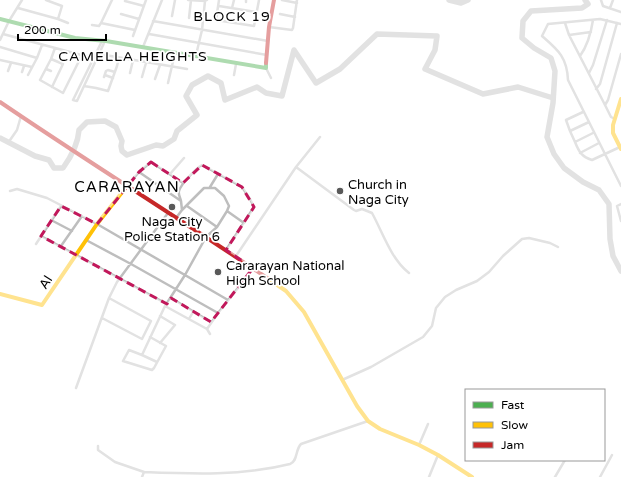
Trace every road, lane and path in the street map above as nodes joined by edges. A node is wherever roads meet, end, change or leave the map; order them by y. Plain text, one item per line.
1 (22, 0) edge
2 (46, 0) edge
3 (112, 0) edge
4 (146, 0) edge
5 (162, 0) edge
6 (175, 0) edge
7 (188, 0) edge
8 (191, 0) edge
9 (219, 0) edge
10 (234, 0) edge
11 (259, 0) edge
12 (274, 0) edge
13 (282, 0) edge
14 (601, 0) edge
15 (613, 0) edge
16 (206, 1) edge
17 (297, 1) edge
18 (125, 2) dead end
19 (144, 6) junction
20 (219, 6) junction
21 (18, 8) junction
22 (232, 8) junction
23 (610, 8) junction
24 (256, 12) junction
25 (621, 12) edge
26 (121, 14) dead end
27 (280, 14) dead end
28 (172, 16) dead end
29 (295, 17) junction
30 (58, 18) junction
31 (189, 18) dead end
32 (0, 19) edge
33 (139, 19) junction
34 (593, 20) junction
35 (607, 20) junction
36 (9, 21) junction
37 (153, 21) junction
38 (68, 23) dead end
39 (102, 23) junction
40 (565, 23) junction
41 (617, 23) junction
42 (621, 24) edge
43 (92, 25) dead end
44 (269, 27) junction
45 (135, 30) junction
46 (202, 30) junction
47 (591, 32) junction
48 (3, 34) junction
49 (149, 34) junction
50 (569, 35) junction
51 (133, 36) dead end
52 (0, 40) edge
53 (104, 41) junction
54 (268, 41) junction
55 (198, 42) junction
56 (42, 45) junction
57 (0, 47) edge
58 (143, 47) junction
59 (55, 48) junction
60 (175, 52) junction
61 (98, 53) junction
62 (621, 54) edge
63 (82, 55) junction
64 (267, 55) junction
65 (85, 56) dead end
66 (196, 56) junction
67 (580, 56) junction
68 (37, 58) junction
69 (119, 58) junction
70 (51, 59) junction
71 (0, 60) edge
72 (133, 60) junction
73 (146, 62) junction
74 (12, 63) junction
75 (236, 64) junction
76 (160, 65) junction
77 (24, 66) junction
78 (32, 67) junction
79 (172, 67) junction
80 (266, 68) junction
81 (46, 69) junction
82 (187, 69) dead end
83 (8, 71) dead end
84 (51, 71) dead end
85 (22, 72) dead end
86 (115, 72) junction
87 (130, 73) dead end
88 (589, 73) junction
89 (28, 75) dead end
90 (234, 75) dead end
91 (142, 77) dead end
92 (113, 78) junction
93 (271, 78) dead end
94 (155, 79) dead end
95 (168, 83) dead end
96 (82, 85) junction
97 (52, 87) junction
98 (596, 89) junction
99 (621, 99) edge
100 (0, 102) edge
101 (605, 105) junction
102 (583, 112) junction
103 (619, 112) edge
104 (21, 116) junction
105 (615, 119) junction
106 (589, 122) junction
107 (570, 131) junction
108 (593, 133) junction
109 (320, 137) dead end
110 (575, 142) junction
111 (8, 143) dead end
112 (599, 143) junction
113 (620, 148) edge
114 (580, 153) junction
115 (606, 153) junction
116 (184, 158) dead end
117 (296, 167) junction
118 (139, 172) junction
119 (170, 174) junction
120 (218, 174) junction
121 (183, 183) junction
122 (127, 186) junction
123 (621, 186) edge
124 (210, 187) junction
125 (10, 191) dead end
126 (181, 200) junction
127 (621, 204) edge
128 (61, 206) junction
129 (187, 206) junction
130 (182, 210) junction
131 (227, 211) junction
132 (168, 213) junction
133 (82, 216) junction
134 (176, 218) junction
135 (51, 220) junction
136 (621, 221) edge
137 (244, 223) junction
138 (97, 224) junction
139 (217, 227) junction
140 (72, 231) junction
141 (41, 236) junction
142 (206, 237) junction
143 (86, 240) junction
144 (36, 244) dead end
145 (62, 246) junction
146 (558, 247) dead end
147 (141, 249) junction
148 (226, 250) junction
149 (76, 254) junction
150 (236, 256) junction
151 (131, 264) junction
152 (253, 268) junction
153 (410, 273) dead end
154 (185, 275) junction
155 (120, 278) junction
156 (176, 290) junction
157 (0, 294) edge
158 (109, 298) junction
159 (171, 298) junction
160 (228, 300) junction
161 (166, 305) junction
162 (193, 312) junction
163 (218, 313) junction
164 (160, 316) junction
165 (102, 318) junction
166 (189, 319) junction
167 (211, 322) junction
168 (207, 329) junction
169 (210, 334) dead end
170 (150, 337) junction
171 (160, 343) junction
172 (142, 354) junction
173 (157, 362) junction
174 (342, 380) junction
175 (76, 388) dead end
176 (368, 421) junction
177 (428, 424) dead end
178 (419, 445) junction
179 (98, 446) dead end
180 (438, 455) junction
181 (612, 456) dead end
182 (564, 461) edge
183 (144, 472) junction
184 (466, 475) edge
185 (191, 476) edge
186 (142, 477) edge
187 (429, 477) edge
188 (472, 477) edge
189 (555, 477) edge
190 (600, 477) edge

1 - 21 street
2 - 30 street
3 - 39 street
4 - 19 street
5 - 37 street
6 - 28 street
7 - 8 street
8 - 16 street
8 - 31 street
9 - 20 street
10 - 22 street
11 - 24 street
12 - 44 main road
13 - 17 street
14 - 23 street
15 - 23 street
16 - 46 street
17 - 29 street
18 - 19 street
19 - 33 street
20 - 22 street
20 - 24 street
21 - 30 street
21 - 36 street
22 - 24 street
23 - 25 street
26 - 33 street
27 - 29 street
29 - 44 street
30 - 38 street
32 - 36 main road
33 - 45 street
34 - 35 street
34 - 40 street
34 - 47 street
35 - 41 street
35 - 88 street
36 - 48 street
36 - 53 main road
37 - 46 street
37 - 49 street
39 - 43 street
39 - 45 street
40 - 50 street
40 - 102 street
41 - 42 street
41 - 98 street
44 - 54 main road
45 - 51 street
46 - 54 street
46 - 55 street
47 - 50 street
47 - 67 street
48 - 52 street
48 - 56 street
49 - 55 street
49 - 58 street
50 - 67 street
53 - 58 main road
53 - 61 street
54 - 64 main road
55 - 64 street
55 - 66 street
56 - 59 street
56 - 68 street
57 - 68 street
58 - 60 main road
59 - 63 street
59 - 70 street
60 - 66 main road
60 - 79 street
61 - 69 street
61 - 96 street
62 - 101 street
63 - 65 street
63 - 97 street
64 - 80 main road
66 - 75 main road
67 - 88 street
68 - 78 street
69 - 72 street
69 - 86 street
70 - 81 street
70 - 97 street
71 - 74 street
72 - 73 street
72 - 87 street
73 - 76 street
73 - 91 street
74 - 77 street
74 - 83 street
75 - 80 main road
75 - 90 street
76 - 79 street
76 - 94 street
77 - 78 street
77 - 85 street
78 - 89 street
79 - 82 street
79 - 95 street
80 - 93 street
81 - 84 street
81 - 97 street
86 - 92 street
86 - 92 street
88 - 98 street
92 - 96 street
96 - 96 street
98 - 101 street
99 - 103 main road
100 - 104 main road
101 - 105 street
102 - 106 street
102 - 107 street
103 - 105 main road
104 - 111 street
104 - 122 main road
105 - 113 main road
106 - 107 street
106 - 108 street
107 - 110 street
108 - 110 street
108 - 112 street
109 - 117 street
110 - 114 street
112 - 114 street
112 - 115 street
113 - 115 street
114 - 115 street
115 - 123 street
116 - 119 street
117 - 150 street
117 - 153 street
118 - 119 street
118 - 122 street
118 - 126 street
119 - 121 street
120 - 121 street
120 - 124 street
120 - 137 street
121 - 126 street
122 - 132 main road
122 - 138 main road
124 - 129 street
124 - 131 street
125 - 128 street
126 - 130 street
127 - 136 street
128 - 133 street
128 - 135 street
129 - 130 street
129 - 139 street
130 - 134 street
131 - 137 street
131 - 139 street
132 - 134 main road
132 - 147 street
133 - 138 street
133 - 140 street
134 - 142 main road
135 - 140 street
135 - 141 street
137 - 148 street
138 - 143 main road
138 - 147 street
139 - 142 street
140 - 145 street
141 - 144 street
141 - 145 street
142 - 148 main road
142 - 154 street
143 - 149 main road
143 - 151 street
145 - 149 street
146 - 174 street
147 - 151 street
147 - 154 street
148 - 150 main road
149 - 155 street
149 - 157 main road, Al
150 - 152 main road
151 - 155 street
151 - 156 street
152 - 160 street
152 - 174 main road
154 - 156 street
154 - 160 street
155 - 158 street
155 - 161 street
156 - 159 street
156 - 163 street
158 - 165 street
158 - 165 street
159 - 161 street
159 - 162 street
160 - 163 street
161 - 164 street
161 - 166 street
162 - 166 street
162 - 167 street
163 - 167 street
164 - 170 street
164 - 171 street
165 - 175 street
166 - 168 street
167 - 168 street
168 - 169 street
170 - 171 street
170 - 172 street
171 - 173 street
172 - 173 street
172 - 173 street
174 - 176 main road
176 - 178 main road
176 - 185 street
177 - 178 street
178 - 180 main road
179 - 183 street
180 - 184 main road
180 - 187 street
181 - 190 street
182 - 189 street
183 - 185 street
183 - 186 street
184 - 188 main road

